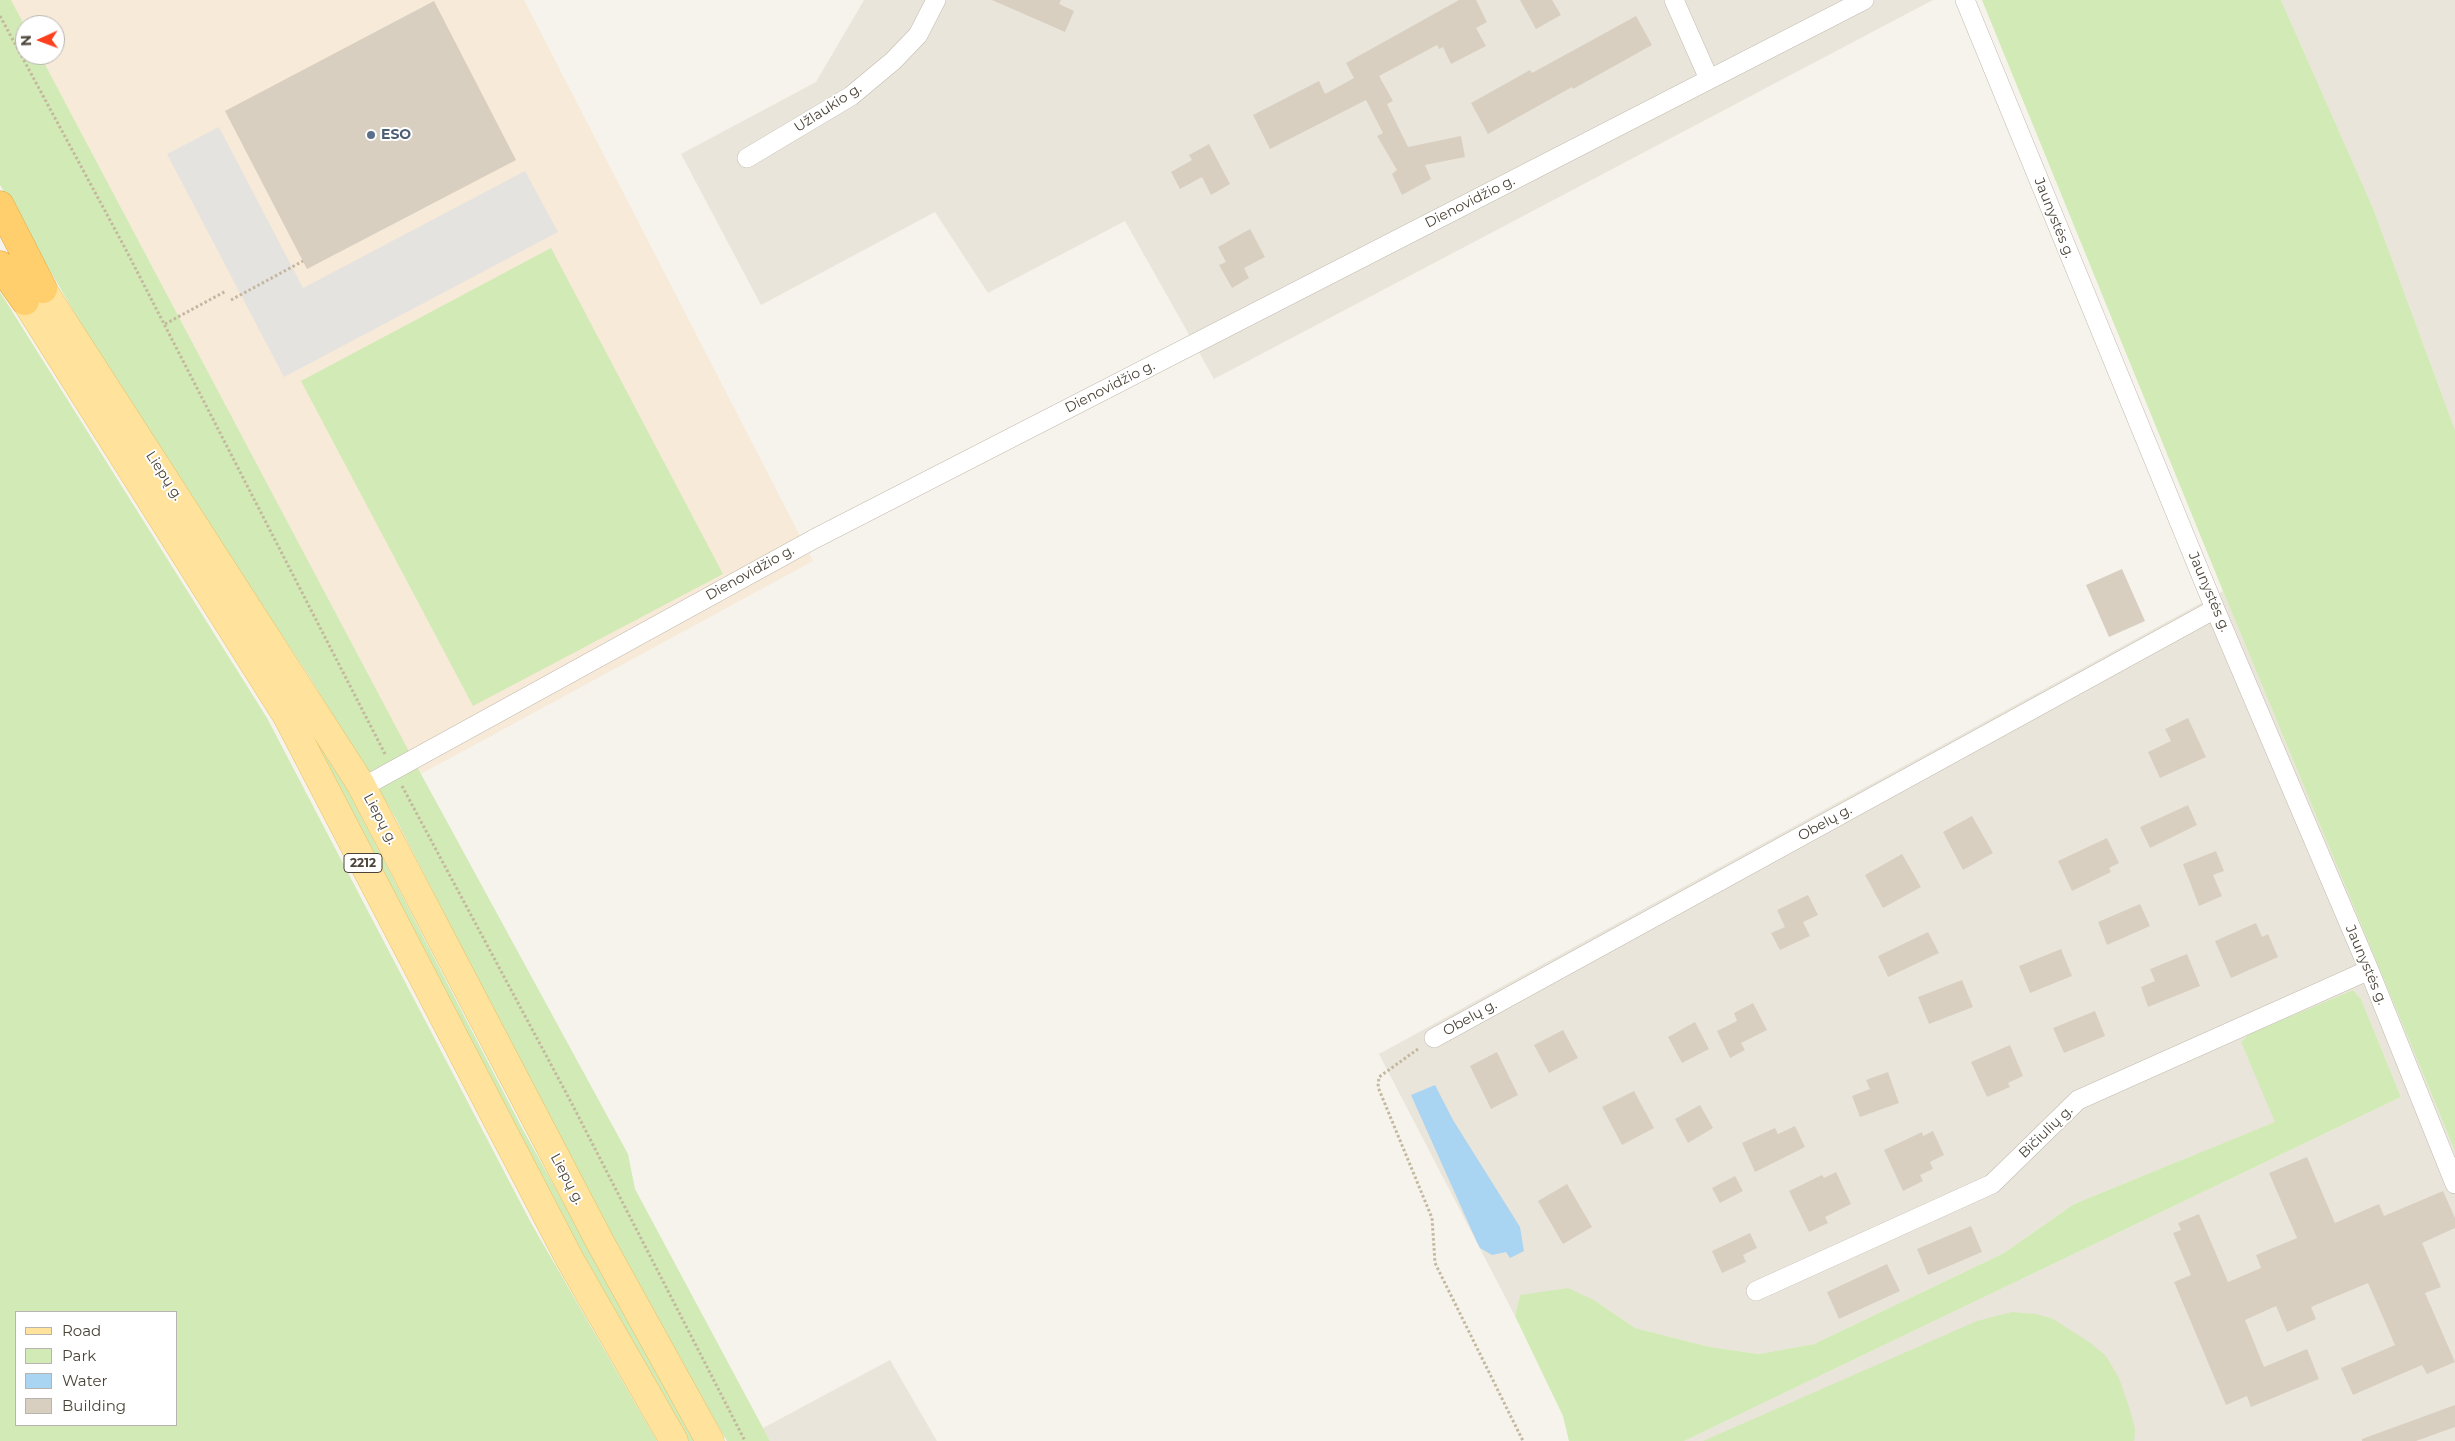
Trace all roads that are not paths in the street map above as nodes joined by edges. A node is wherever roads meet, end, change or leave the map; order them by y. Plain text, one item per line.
1 (936, 0) edge
2 (1674, 0) edge
3 (1864, 0) edge
4 (1965, 0) edge
5 (1709, 79) junction
6 (747, 158) dead end
7 (0, 205) edge
8 (0, 226) edge
9 (0, 258) edge
10 (0, 266) edge
11 (34, 295) junction
12 (2215, 609) junction
13 (363, 787) junction
14 (2369, 970) junction
15 (1434, 1038) road end
16 (2455, 1184) edge
17 (1756, 1291) dead end
18 (674, 1441) edge
19 (710, 1441) edge

1 - 6 street, Užlaukio g.
2 - 5 street
3 - 5 street, Dienovidžio g.
4 - 12 street, Jaunystės g.
5 - 13 street, Dienovidžio g.
7 - 11 highway
8 - 11 main road, Liepų g. / 2212
9 - 11 main road, Liepų g. / 2212
10 - 11 highway
11 - 13 main road, Liepų g. / 2212
11 - 18 main road, Liepų g. / 2212
12 - 14 street, Jaunystės g.
12 - 15 street, Obelų g.
13 - 19 main road, Liepų g. / 2212
14 - 16 street, Jaunystės g.
14 - 17 street, Bičiulių g.

